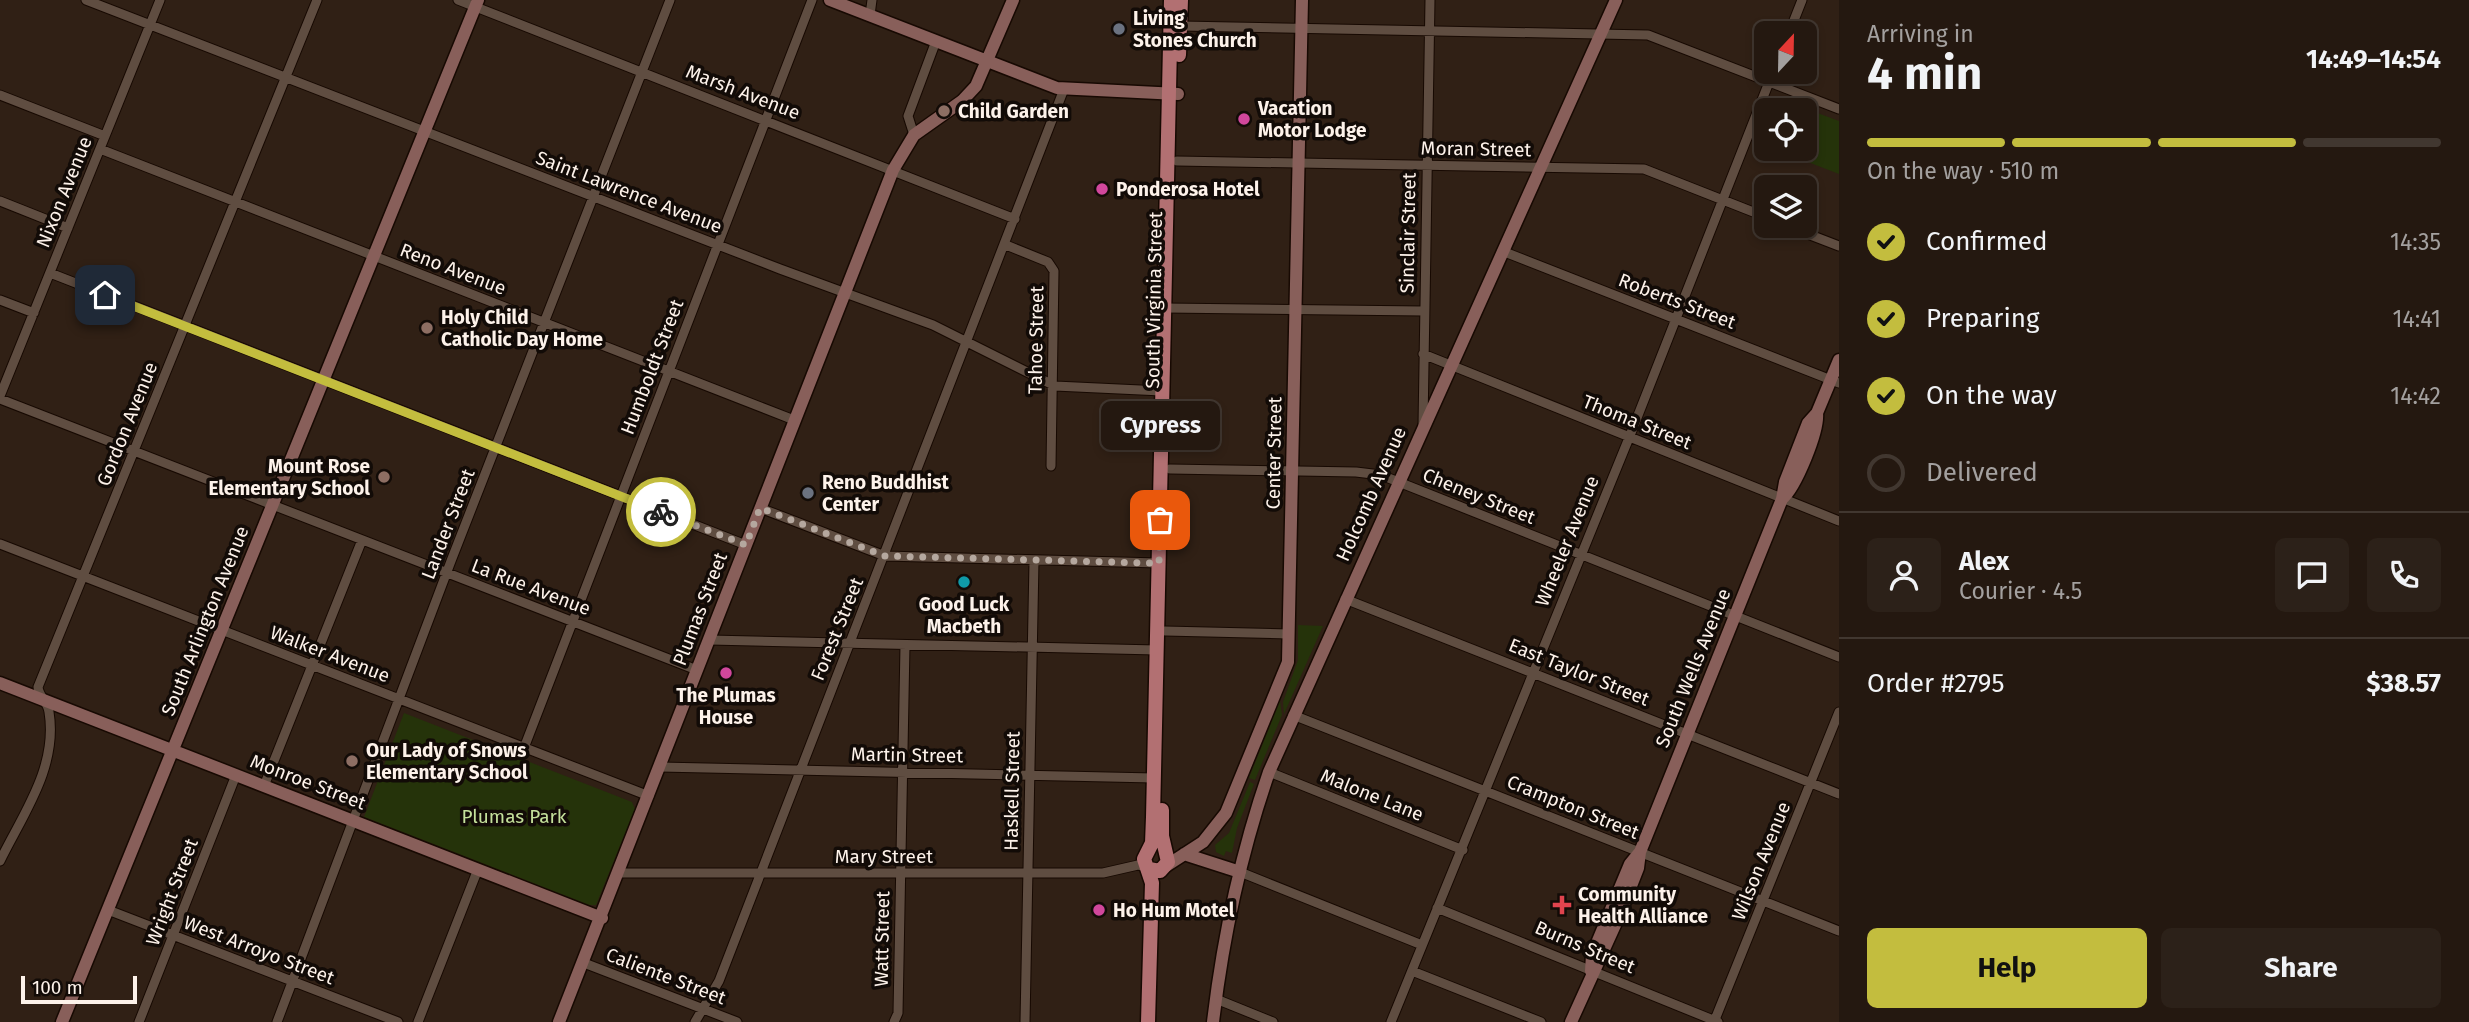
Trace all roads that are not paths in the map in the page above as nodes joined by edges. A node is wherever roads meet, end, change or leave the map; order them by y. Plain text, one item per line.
1 (86, 0) edge
2 (160, 0) edge
3 (317, 0) edge
4 (458, 0) edge
5 (670, 0) edge
6 (812, 0) edge
7 (830, 0) edge
8 (872, 0) edge
9 (1013, 0) edge
10 (1176, 0) edge
11 (1302, 0) edge
12 (1430, 0) edge
13 (1616, 0) edge
14 (1802, 0) edge
15 (477, 3) edge
16 (870, 15) junction
17 (1794, 21) edge
18 (150, 25) junction
19 (1181, 26) junction
20 (1302, 30) junction
21 (1429, 30) junction
22 (1601, 34) junction
23 (936, 41) junction
24 (988, 61) junction
25 (642, 71) junction
26 (1754, 76) edge
27 (286, 77) junction
28 (1768, 84) edge
29 (1774, 84) edge
30 (1064, 89) junction
31 (1173, 93) junction
32 (0, 95) edge
33 (1839, 108) edge
34 (766, 120) junction
35 (425, 132) junction
36 (914, 135) junction
37 (105, 136) junction
38 (100, 149) junction
39 (1177, 161) junction
40 (1299, 163) junction
41 (1427, 165) junction
42 (1540, 167) junction
43 (893, 170) junction
44 (593, 197) junction
45 (0, 201) edge
46 (1723, 201) junction
47 (235, 202) junction
48 (1754, 213) edge
49 (1015, 219) junction
50 (68, 228) junction
51 (1817, 238) edge
52 (718, 245) junction
53 (1006, 246) junction
54 (1839, 246) edge
55 (1502, 251) junction
56 (374, 257) junction
57 (50, 274) junction
58 (844, 292) junction
59 (0, 300) edge
60 (1168, 308) junction
61 (1296, 309) junction
62 (1423, 311) junction
63 (34, 313) junction
64 (1675, 319) junction
65 (544, 322) junction
66 (185, 327) junction
67 (969, 341) junction
68 (1423, 354) junction
69 (1839, 360) edge
70 (1449, 366) junction
71 (669, 370) junction
72 (323, 381) junction
73 (1835, 381) edge
74 (1052, 384) junction
75 (1162, 391) junction
76 (0, 398) edge
77 (794, 420) junction
78 (1423, 425) junction
79 (1166, 430) junction
80 (1629, 437) junction
81 (495, 448) junction
82 (135, 452) junction
83 (1051, 466) dead end
84 (1170, 469) junction
85 (1293, 471) junction
86 (1398, 482) junction
87 (621, 496) junction
88 (1782, 499) junction
89 (273, 506) junction
90 (760, 508) junction
91 (1839, 521) edge
92 (362, 540) junction
93 (0, 544) edge
94 (746, 545) junction
95 (1580, 554) junction
96 (885, 556) junction
97 (1034, 561) junction
98 (1163, 568) junction
99 (447, 574) junction
100 (83, 577) junction
101 (1345, 599) junction
102 (1735, 616) junction
103 (572, 622) junction
104 (222, 630) junction
105 (1166, 631) junction
106 (1289, 634) junction
107 (709, 639) junction
108 (849, 643) junction
109 (905, 645) junction
110 (1032, 647) junction
111 (1157, 650) junction
112 (1839, 657) edge
113 (312, 665) junction
114 (697, 670) junction
115 (1534, 673) junction
116 (0, 683) edge
117 (399, 699) junction
118 (45, 700) junction
119 (1839, 712) edge
120 (1293, 715) junction
121 (1687, 734) junction
122 (524, 748) junction
123 (173, 751) junction
124 (660, 767) junction
125 (799, 770) junction
126 (1269, 772) junction
127 (902, 773) junction
128 (236, 775) junction
129 (1030, 775) junction
130 (1154, 778) junction
131 (1811, 783) junction
132 (264, 786) junction
133 (1486, 791) junction
134 (1839, 794) edge
135 (649, 796) junction
136 (354, 821) junction
137 (1210, 835) junction
138 (1462, 850) junction
139 (1640, 852) junction
140 (1184, 854) junction
141 (0, 861) edge
142 (1213, 861) junction
143 (1158, 865) junction
144 (478, 869) junction
145 (1240, 872) junction
146 (619, 873) junction
147 (760, 873) junction
148 (900, 873) junction
149 (1028, 873) junction
150 (1763, 901) junction
151 (1437, 908) junction
152 (108, 910) junction
153 (602, 918) junction
154 (1839, 931) edge
155 (174, 936) junction
156 (1422, 945) junction
157 (584, 963) junction
158 (1412, 971) junction
159 (1591, 971) junction
160 (293, 981) junction
161 (1216, 999) junction
162 (704, 1009) junction
163 (62, 1022) edge
164 (139, 1022) edge
165 (276, 1022) edge
166 (398, 1022) edge
167 (418, 1022) edge
168 (559, 1022) edge
169 (695, 1022) edge
170 (737, 1022) edge
171 (894, 1022) edge
172 (1025, 1022) edge
173 (1148, 1022) edge
174 (1157, 1022) edge
175 (1213, 1022) edge
176 (1273, 1022) edge
177 (1391, 1022) edge
178 (1541, 1022) edge
179 (1571, 1022) edge
180 (1716, 1022) edge

1 - 18 street, Saint Lawrence Avenue
2 - 18 street, Nixon Avenue
3 - 27 street, Gordon Avenue
4 - 15 street, Marsh Avenue
5 - 25 street, Lander Street
6 - 34 street, Humboldt Street
7 - 16 street
8 - 16 street
9 - 24 street, Plumas Street
10 - 19 main road, South Virginia Street
10 - 31 main road, South Virginia Street
11 - 20 street, Center Street
12 - 21 street, Sinclair Street
13 - 22 street, Holcomb Avenue
14 - 17 street
15 - 25 street, Marsh Avenue
15 - 35 street, South Arlington Avenue
16 - 23 street
18 - 27 street, Saint Lawrence Avenue
18 - 37 street, Nixon Avenue
19 - 20 street
19 - 31 main road, South Virginia Street
20 - 21 street
20 - 40 street, Center Street
21 - 22 street
21 - 41 street, Sinclair Street
22 - 26 street
22 - 42 street, Holcomb Avenue
23 - 24 street
23 - 36 street
24 - 30 street
24 - 36 street, Plumas Street
25 - 34 street, Marsh Avenue
25 - 44 street, Lander Street
27 - 35 street, Saint Lawrence Avenue
27 - 47 street, Gordon Avenue
28 - 46 street, Wheeler Avenue
29 - 33 street
30 - 31 street
30 - 49 street, Forest Street
31 - 39 main road, South Virginia Street
31 - 60 main road, South Virginia Street
32 - 37 street
34 - 43 street, Marsh Avenue
34 - 52 street, Humboldt Street
35 - 44 street, Saint Lawrence Avenue
35 - 56 street, South Arlington Avenue
36 - 43 street, Plumas Street
37 - 38 street, Nixon Avenue
38 - 47 street, Reno Avenue
38 - 50 street, Nixon Avenue
39 - 40 street, Moran Street
39 - 60 main road, South Virginia Street
40 - 41 street, Moran Street
40 - 61 street, Center Street
41 - 42 street, Moran Street
41 - 62 street, Sinclair Street
42 - 46 street, Moran Street
42 - 55 street, Holcomb Avenue
43 - 49 street, Marsh Avenue
43 - 58 street, Plumas Street
44 - 52 street, Saint Lawrence Avenue
44 - 65 street, Lander Street
45 - 50 street
46 - 48 street, Moran Street
46 - 64 street, Wheeler Avenue
47 - 56 street, Reno Avenue
47 - 66 street, Gordon Avenue
49 - 53 street, Forest Street
50 - 57 street, Nixon Avenue
51 - 54 street
52 - 58 street, Saint Lawrence Avenue
52 - 71 street, Humboldt Street
53 - 67 street, Forest Street
53 - 74 street, Tahoe Street
55 - 64 street, Roberts Street
55 - 70 street, Holcomb Avenue
56 - 65 street, Reno Avenue
56 - 72 street, South Arlington Avenue
57 - 63 street, Nixon Avenue
57 - 66 street
58 - 67 street, Saint Lawrence Avenue
58 - 77 street, Plumas Street
59 - 63 street
60 - 61 street
60 - 75 main road, South Virginia Street
60 - 79 main road, South Virginia Street
61 - 62 street
61 - 85 street, Center Street
62 - 68 street, Sinclair Street
63 - 76 street, Nixon Avenue
64 - 73 street, Roberts Street
64 - 80 street, Wheeler Avenue
65 - 71 street, Reno Avenue
65 - 81 street, Lander Street
66 - 72 street
66 - 82 street, Gordon Avenue
67 - 74 street, Saint Lawrence Avenue
67 - 96 street, Forest Street
68 - 70 street, Thoma Street
68 - 78 street, Sinclair Street
69 - 73 street, South Wells Avenue
70 - 78 street, Holcomb Avenue
70 - 80 street, Thoma Street
71 - 77 street, Reno Avenue
71 - 87 street, Humboldt Street
72 - 81 street
72 - 89 street, South Arlington Avenue
73 - 88 street, South Wells Avenue
74 - 75 street, Saint Lawrence Avenue
74 - 83 street, Tahoe Street
75 - 79 main road, South Virginia Street
76 - 82 street, La Rue Avenue
77 - 90 street, Plumas Street
78 - 86 street, Holcomb Avenue
79 - 84 main road, South Virginia Street
79 - 98 main road, South Virginia Street
80 - 88 street, Thoma Street
80 - 95 street, Wheeler Avenue
81 - 87 street
81 - 99 street, Lander Street
82 - 89 street, La Rue Avenue
82 - 100 street, Gordon Avenue
84 - 85 street, Cheney Street
84 - 98 main road, South Virginia Street
85 - 86 street, Cheney Street
85 - 106 street, Center Street
86 - 95 street, Cheney Street
86 - 101 street, Holcomb Avenue
87 - 94 street
87 - 103 street, Humboldt Street
88 - 91 street, Thoma Street
88 - 102 street, South Wells Avenue
89 - 92 street, La Rue Avenue
89 - 104 street, South Arlington Avenue
90 - 94 street, Plumas Street
90 - 96 street
92 - 99 street, La Rue Avenue
92 - 113 street
93 - 100 street, Walker Avenue
94 - 107 street, Plumas Street
95 - 102 street, Cheney Street
95 - 115 street, Wheeler Avenue
96 - 97 street
96 - 108 street, Forest Street
97 - 98 street
97 - 110 street, Haskell Street
98 - 105 main road, South Virginia Street
98 - 111 main road, South Virginia Street
99 - 103 street, La Rue Avenue
99 - 117 street, Lander Street
100 - 104 street, Walker Avenue
100 - 118 street, Gordon Avenue
101 - 115 street, East Taylor Street
101 - 120 street, Holcomb Avenue
102 - 112 street, Cheney Street
102 - 121 street, South Wells Avenue
103 - 114 street, La Rue Avenue
103 - 122 street, Humboldt Street
104 - 113 street, Walker Avenue
104 - 123 street, South Arlington Avenue
105 - 106 street
105 - 143 main road, South Virginia Street
106 - 137 street, Center Street
107 - 108 street
107 - 114 street, Plumas Street
108 - 109 street
108 - 125 street, Forest Street
109 - 110 street
109 - 127 street, Watt Street
110 - 111 street
110 - 129 street, Haskell Street
111 - 130 main road, South Virginia Street
113 - 117 street, Walker Avenue
113 - 132 street
114 - 124 street, Plumas Street
115 - 121 street, East Taylor Street
115 - 133 street, Wheeler Avenue
116 - 118 street, Monroe Street
117 - 122 street, Walker Avenue
117 - 136 street, Lander Street
118 - 123 street, Monroe Street
118 - 141 street, Gordon Avenue
119 - 131 street, Wilson Avenue
120 - 126 street, Holcomb Avenue
120 - 133 street, Crampton Street
121 - 131 street, East Taylor Street
121 - 139 street, South Wells Avenue
122 - 135 street, Walker Avenue
123 - 128 street, Monroe Street
123 - 152 street, South Arlington Avenue
124 - 125 street, Martin Street
124 - 135 street, Plumas Street
125 - 127 street, Martin Street
125 - 147 street, Forest Street
126 - 138 street, Malone Lane
126 - 145 street, Holcomb Avenue
127 - 129 street, Martin Street
127 - 148 street, Watt Street
128 - 132 street, Monroe Street
128 - 155 street, Wright Street
129 - 130 street, Martin Street
129 - 149 street, Haskell Street
130 - 143 main road, South Virginia Street
131 - 134 street, East Taylor Street
131 - 150 street, Wilson Avenue
132 - 136 street, Monroe Street
133 - 138 street, Wheeler Avenue
133 - 139 street, Crampton Street
135 - 146 street, Plumas Street
136 - 144 street, Monroe Street
136 - 160 street, Lander Street
137 - 140 street, Center Street
137 - 142 street
138 - 151 street, Wheeler Avenue
139 - 150 street, Crampton Street
139 - 159 street, South Wells Avenue
140 - 142 street
140 - 143 street, Center Street
142 - 145 street
143 - 149 street, Mary Street
143 - 173 main road, South Virginia Street
143 - 174 main road, South Virginia Street
144 - 153 street, Monroe Street
144 - 167 street
145 - 156 street
145 - 161 street, Holcomb Avenue
146 - 147 street, Mary Street
146 - 153 street, Plumas Street
147 - 148 street, Mary Street
147 - 162 street, Forest Street
148 - 149 street, Mary Street
148 - 171 street, Watt Street
149 - 172 street, Haskell Street
150 - 154 street, Crampton Street
150 - 180 street, Wilson Avenue
151 - 156 street, Wheeler Avenue
151 - 159 street, Burns Street
152 - 155 street, West Arroyo Street
152 - 163 street, South Arlington Avenue
153 - 157 street, Plumas Street
155 - 160 street, West Arroyo Street
155 - 164 street, Wright Street
156 - 158 street, Wheeler Avenue
157 - 162 street, Caliente Street
157 - 168 street, Plumas Street
158 - 177 street, Wheeler Avenue
158 - 178 street
159 - 179 street, South Wells Avenue
159 - 180 street, Burns Street
160 - 165 street, Lander Street
160 - 166 street, West Arroyo Street
161 - 175 street, Holcomb Avenue
161 - 176 street
162 - 169 street, Forest Street
162 - 170 street, Caliente Street

